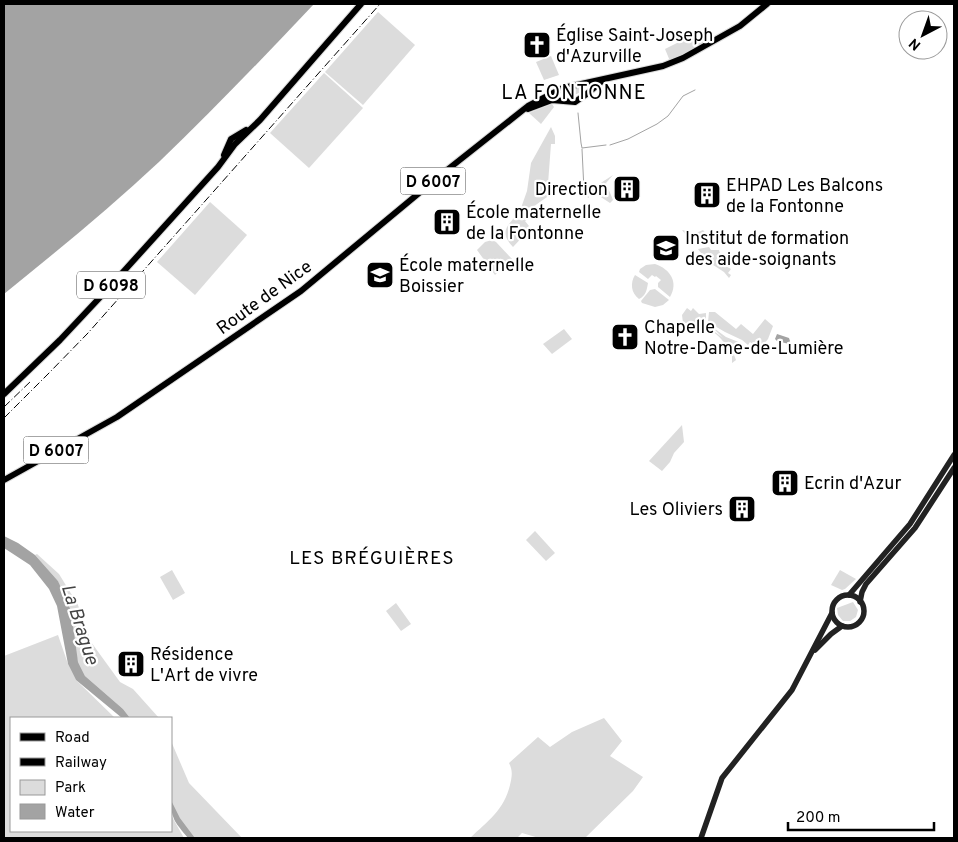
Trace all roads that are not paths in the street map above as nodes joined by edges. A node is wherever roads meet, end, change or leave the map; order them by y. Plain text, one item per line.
1 (361, 4) edge
2 (768, 4) edge
3 (602, 80) junction
4 (588, 83) junction
5 (571, 87) junction
6 (593, 89) junction
7 (580, 98) junction
8 (560, 100) junction
9 (522, 111) junction
10 (4, 394) edge
11 (954, 455) edge
12 (954, 468) edge
13 (4, 480) edge
14 (849, 595) junction
15 (860, 602) junction
16 (832, 613) junction
17 (842, 626) junction
18 (812, 653) junction
19 (701, 838) edge

1 - 10 main road, D 6098
2 - 3 main road, D 6007
3 - 4 main road, D 6007
3 - 6 main road, D 6007
4 - 5 main road, D 6007
4 - 6 main road
4 - 7 main road
5 - 8 main road
5 - 9 main road, D 6007
6 - 7 main road, D 6007
7 - 8 main road, D 6007
8 - 9 main road, D 6007
9 - 13 main road, Route de Nice / D 6007
11 - 14 street
12 - 15 street
14 - 15 street
14 - 16 street
15 - 17 street
16 - 17 street
16 - 18 street
17 - 18 street
18 - 19 street

